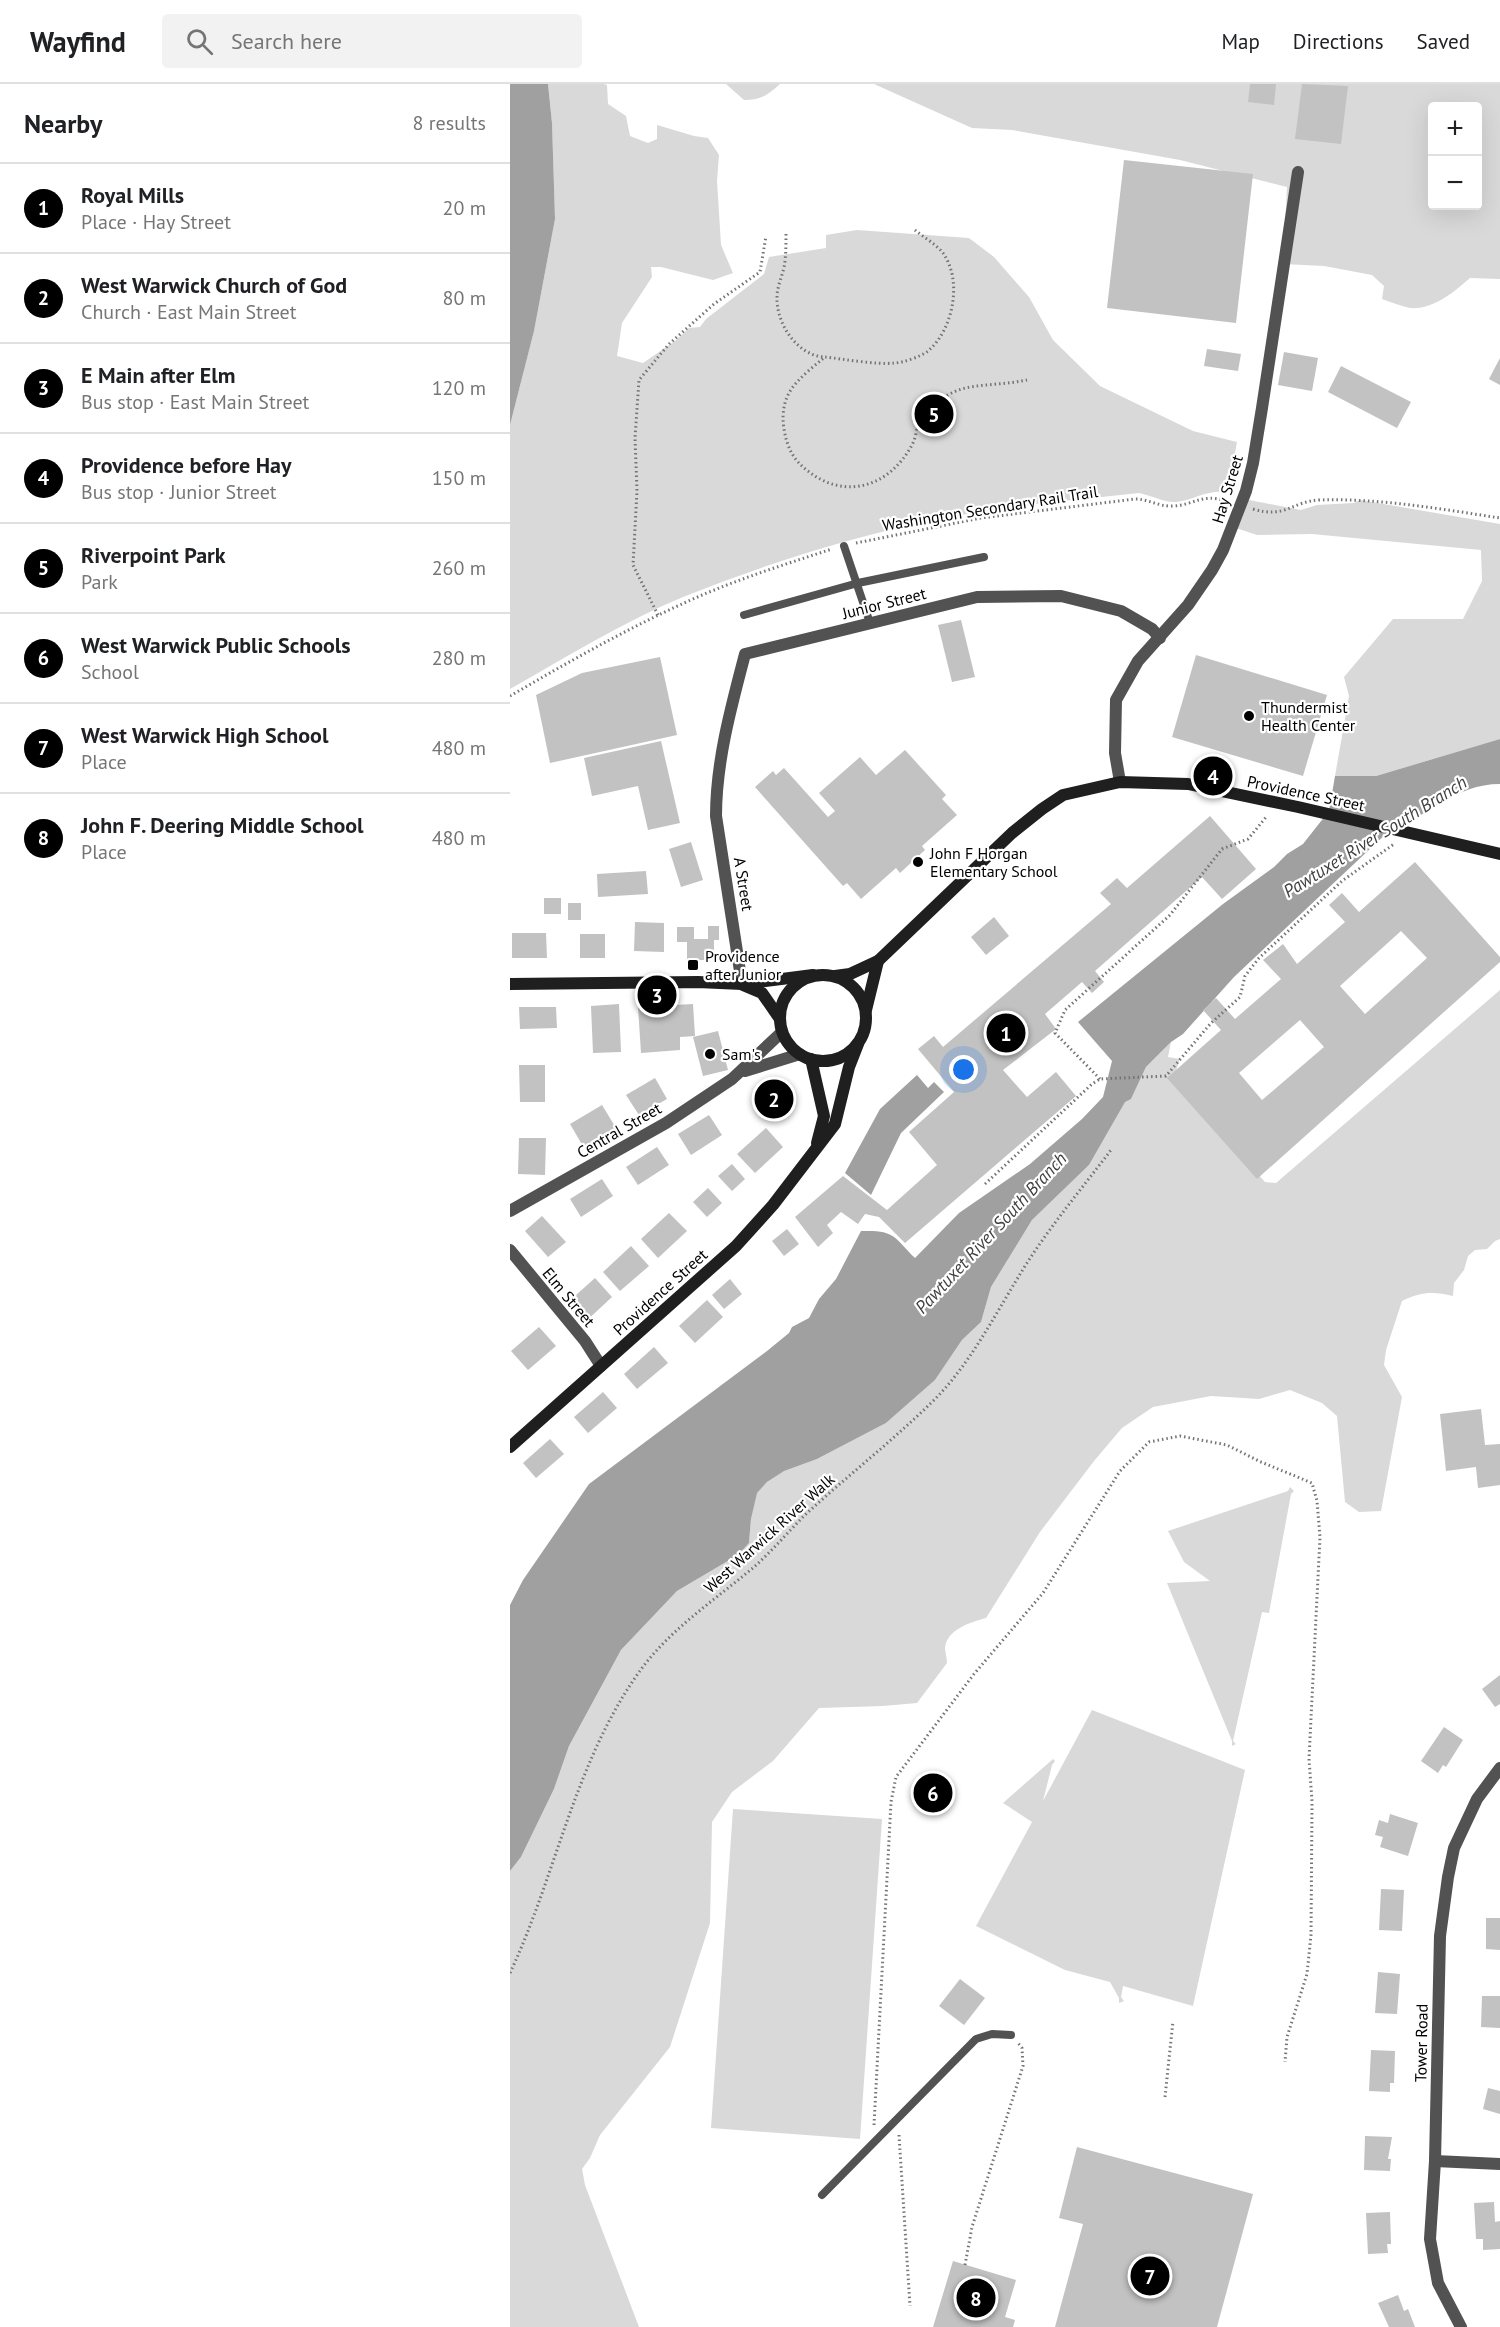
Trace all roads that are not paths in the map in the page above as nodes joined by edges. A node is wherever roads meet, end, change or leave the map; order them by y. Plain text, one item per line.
1 (1298, 172) dead end
2 (844, 546) road end
3 (984, 557) dead end
4 (858, 583) junction
5 (744, 615) dead end
6 (870, 623) junction
7 (1160, 638) junction
8 (1120, 782) junction
9 (718, 789) joint
10 (1500, 854) edge
11 (878, 961) junction
12 (813, 975) junction
13 (836, 976) junction
14 (510, 984) edge
15 (742, 984) junction
16 (866, 1010) junction
17 (780, 1019) junction
18 (782, 1032) junction
19 (858, 1044) junction
20 (805, 1057) junction
21 (741, 1072) junction
22 (816, 1147) junction
23 (510, 1211) edge
24 (510, 1250) edge
25 (601, 1366) junction
26 (510, 1447) edge
27 (1500, 1768) edge
28 (1011, 2035) road end
29 (1435, 2161) junction
30 (1500, 2164) edge
31 (822, 2195) dead end
32 (1461, 2327) edge

1 - 7 street, Hay Street
2 - 4 lane
3 - 4 lane
4 - 5 lane
4 - 6 lane
6 - 7 street, Junior Street
6 - 9 street, Junior Street
7 - 8 street, Hay Street
8 - 10 main road, Providence Street
8 - 11 main road
9 - 15 street, A Street
11 - 13 main road
11 - 16 main road
12 - 13 main road
12 - 15 main road
12 - 17 main road
13 - 16 main road
14 - 15 main road
15 - 17 main road
16 - 19 main road
17 - 18 main road
18 - 20 main road
18 - 21 street
19 - 20 main road
19 - 22 main road, Providence Street
20 - 21 street
20 - 22 main road, Providence Street
21 - 23 street, Central Street
22 - 25 main road, Providence Street
24 - 25 street, Elm Street
25 - 26 main road, Providence Street
27 - 29 street, Tower Road
28 - 31 lane
29 - 30 street
29 - 32 street, Tower Road

